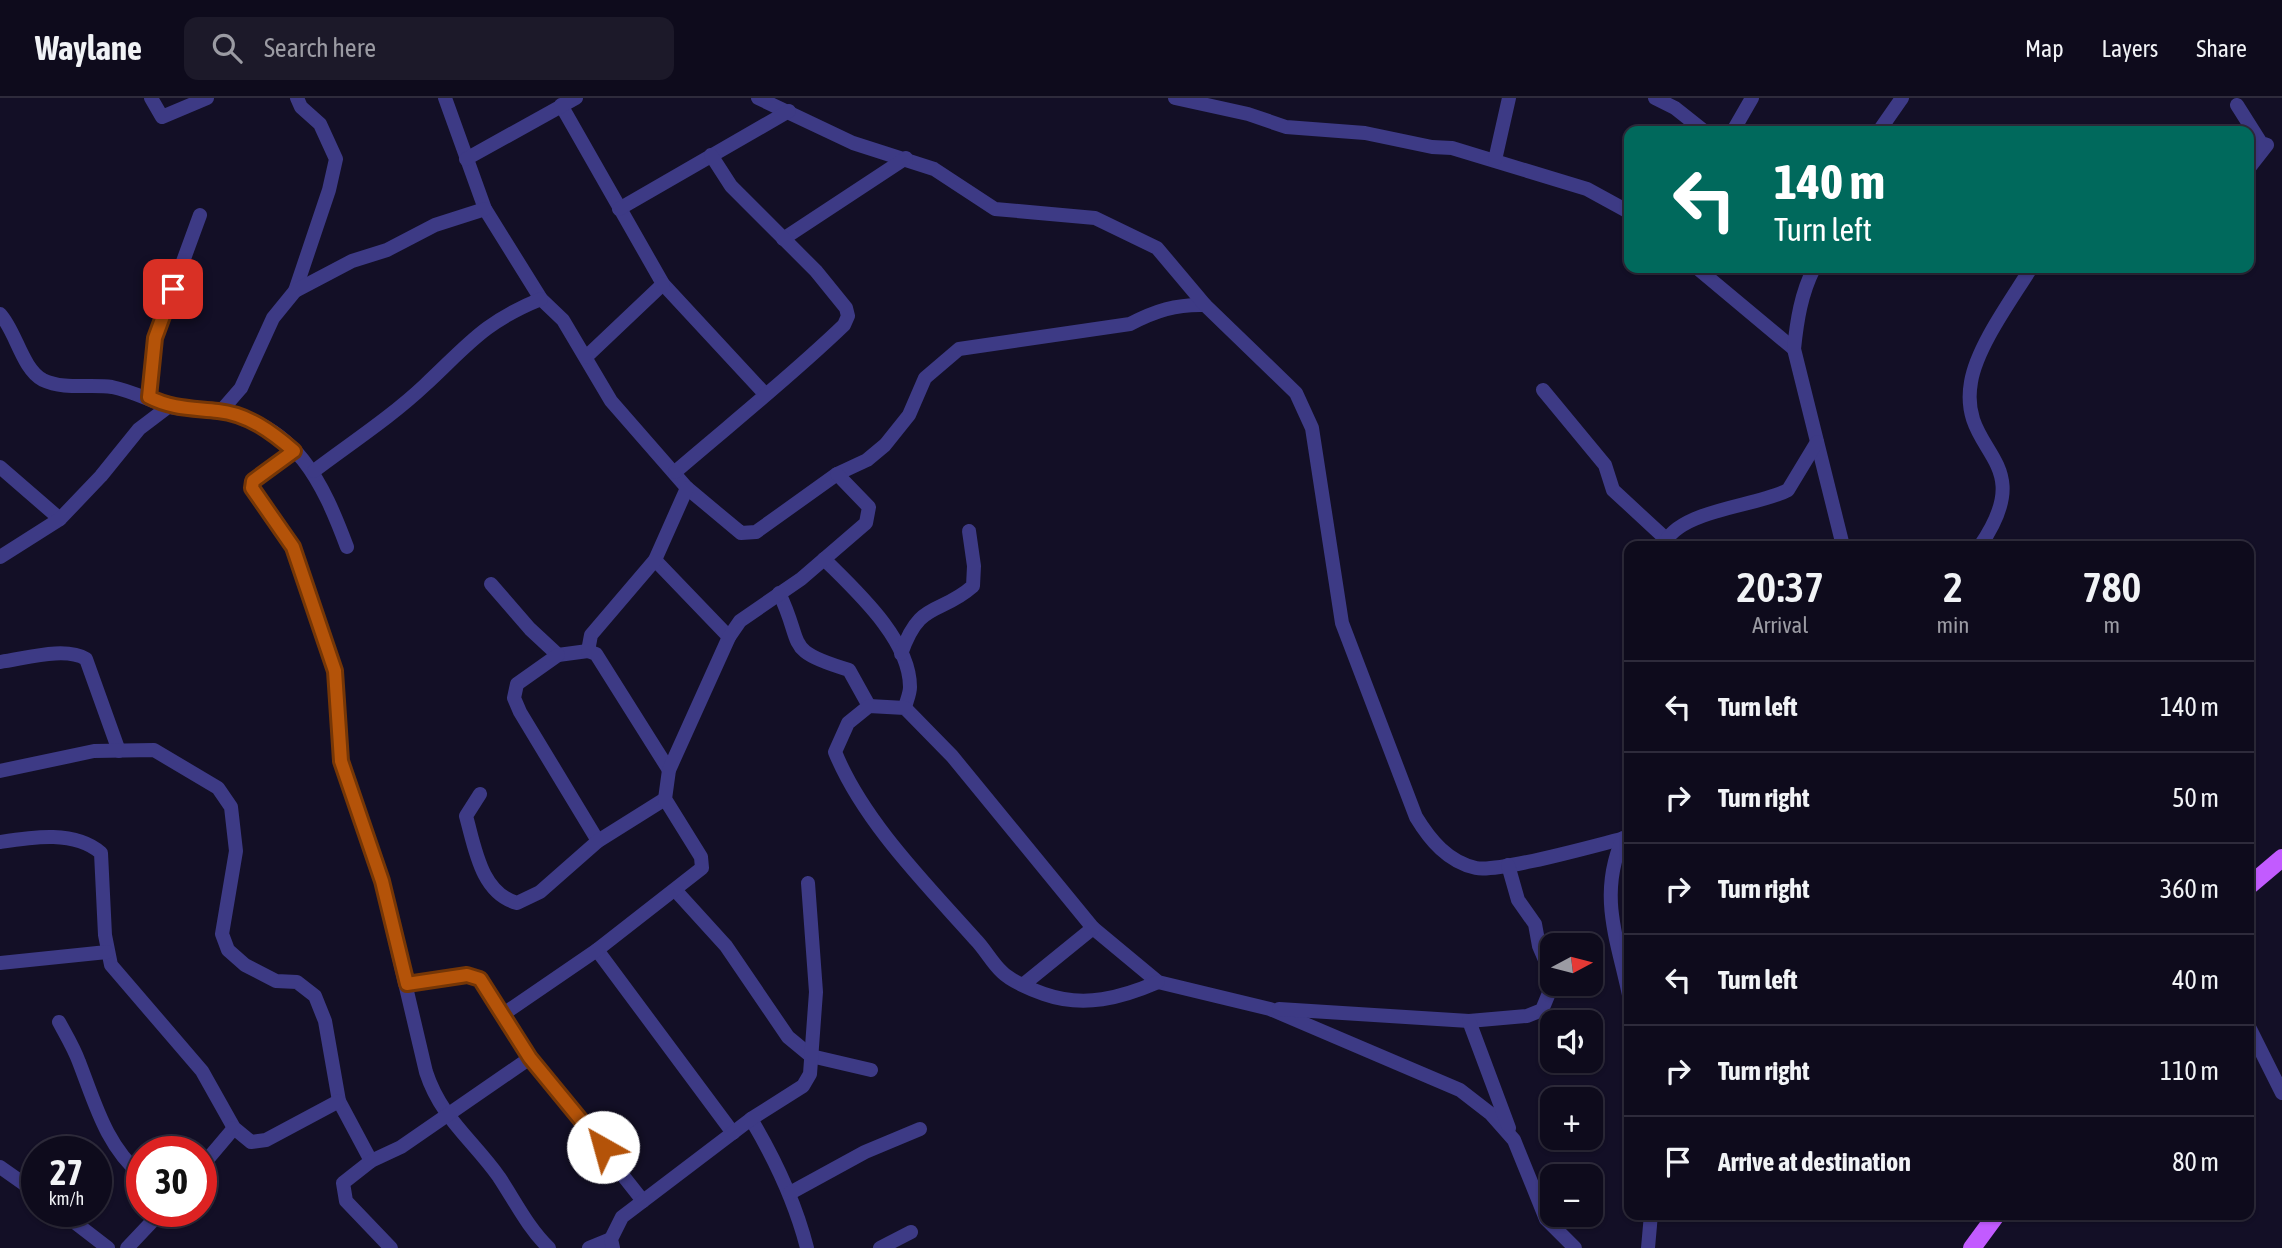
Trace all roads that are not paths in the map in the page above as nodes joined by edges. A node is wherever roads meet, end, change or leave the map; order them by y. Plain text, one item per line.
1 (151, 98) edge
2 (207, 98) edge
3 (297, 98) edge
4 (445, 98) edge
5 (576, 98) edge
6 (758, 98) edge
7 (1508, 98) edge
8 (1655, 98) edge
9 (1752, 98) edge
10 (1902, 98) edge
11 (1182, 100) edge
12 (561, 105) junction
13 (2237, 105) dead end
14 (789, 111) junction
15 (1698, 126) edge
16 (1736, 126) edge
17 (1884, 126) edge
18 (2250, 126) edge
19 (2254, 132) edge
20 (2267, 145) junction
21 (2282, 145) edge
22 (711, 155) junction
23 (906, 158) junction
24 (466, 159) junction
25 (1495, 160) junction
26 (2254, 162) edge
27 (485, 209) junction
28 (619, 209) junction
29 (1624, 209) edge
30 (200, 215) dead end
31 (783, 239) junction
32 (1703, 273) edge
33 (1811, 273) edge
34 (2028, 273) edge
35 (663, 284) junction
36 (295, 291) junction
37 (541, 299) junction
38 (1205, 305) junction
39 (0, 314) edge
40 (1794, 349) junction
41 (586, 357) junction
42 (1543, 390) dead end
43 (765, 394) junction
44 (149, 397) junction
45 (168, 407) junction
46 (222, 411) junction
47 (1817, 442) junction
48 (294, 451) junction
49 (0, 467) edge
50 (314, 471) junction
51 (675, 472) junction
52 (837, 474) junction
53 (687, 488) junction
54 (60, 519) junction
55 (968, 531) dead end
56 (1663, 541) edge
57 (1665, 541) edge
58 (1842, 541) edge
59 (1983, 541) edge
60 (348, 547) dead end
61 (0, 556) edge
62 (824, 559) junction
63 (656, 560) junction
64 (491, 584) dead end
65 (779, 593) junction
66 (729, 637) junction
67 (588, 651) junction
68 (901, 654) junction
69 (558, 655) junction
70 (0, 662) edge
71 (869, 706) junction
72 (905, 708) junction
73 (119, 751) junction
74 (669, 770) junction
75 (0, 771) edge
76 (480, 794) dead end
77 (665, 799) junction
78 (1624, 838) edge
79 (598, 841) junction
80 (0, 842) edge
81 (1624, 842) edge
82 (2282, 858) edge
83 (1508, 864) junction
84 (2254, 882) edge
85 (808, 883) dead end
86 (676, 891) junction
87 (1093, 928) junction
88 (597, 950) junction
89 (107, 953) junction
90 (0, 963) edge
91 (1624, 972) edge
92 (1158, 982) junction
93 (407, 984) junction
94 (1024, 984) junction
95 (1270, 1009) junction
96 (502, 1015) junction
97 (1469, 1021) junction
98 (59, 1022) dead end
99 (2254, 1037) edge
100 (811, 1056) junction
101 (530, 1058) junction
102 (871, 1070) dead end
103 (2282, 1093) edge
104 (339, 1101) junction
105 (445, 1114) junction
106 (751, 1119) junction
107 (234, 1128) junction
108 (920, 1129) dead end
109 (733, 1133) junction
110 (1514, 1140) junction
111 (217, 1148) edge
112 (126, 1158) edge
113 (371, 1161) junction
114 (0, 1167) edge
115 (21, 1182) edge
116 (790, 1193) junction
117 (643, 1201) junction
118 (1650, 1220) edge
119 (1993, 1220) edge
120 (81, 1227) edge
121 (147, 1227) edge
122 (911, 1232) dead end
123 (612, 1243) edge
124 (883, 1247) edge
125 (108, 1248) edge
126 (127, 1248) edge
127 (391, 1248) edge
128 (549, 1248) edge
129 (589, 1248) edge
130 (807, 1248) edge
131 (1575, 1248) edge
132 (1648, 1248) edge
133 (1972, 1248) edge

1 - 2 street
3 - 36 street
4 - 24 street
5 - 12 street
6 - 14 street
7 - 25 street
8 - 15 street
9 - 16 street
10 - 17 street
11 - 25 street
12 - 24 street
12 - 28 street
13 - 18 street
14 - 22 street
14 - 23 street
19 - 20 street
20 - 21 street
20 - 26 street
22 - 28 street
22 - 31 street
23 - 31 street
23 - 38 street
24 - 27 street
25 - 29 street
27 - 36 street
27 - 37 street
28 - 35 street
30 - 44 street
31 - 43 street
32 - 40 street
33 - 40 street
34 - 59 street
35 - 41 street
35 - 43 street
36 - 46 street
37 - 41 street
37 - 50 street
38 - 52 street
38 - 83 street
39 - 44 street
40 - 47 street
41 - 51 street
42 - 56 street
43 - 51 street
44 - 45 street
45 - 46 street
45 - 54 street
46 - 48 street
47 - 57 street
47 - 58 street
48 - 50 street
48 - 93 street
49 - 54 street
50 - 60 street
51 - 53 street
52 - 53 street
52 - 62 street
53 - 63 street
54 - 61 street
55 - 68 street
62 - 65 street
62 - 68 street
63 - 66 street
63 - 67 street
64 - 69 street
65 - 66 street
65 - 71 street
66 - 74 street
67 - 69 street
67 - 74 street
68 - 72 street
69 - 79 street
70 - 73 street
71 - 72 street
71 - 94 street
72 - 87 street
73 - 75 street
73 - 104 street
74 - 77 street
76 - 79 street
77 - 79 street
77 - 86 street
78 - 83 street
80 - 89 street
81 - 91 street
82 - 84 main road
83 - 97 street
85 - 100 street
86 - 88 street
86 - 100 street
87 - 92 street
87 - 94 street
88 - 96 street
88 - 109 street
89 - 90 street
89 - 107 street
92 - 94 street
92 - 95 street
93 - 96 street
93 - 105 street
95 - 97 street
95 - 110 street
96 - 101 street
97 - 110 street
98 - 112 street
99 - 103 street
100 - 102 street
100 - 106 street
101 - 105 street
101 - 117 street
104 - 107 street
104 - 113 street
105 - 113 street
105 - 128 street
106 - 109 street
106 - 116 street
107 - 111 street
108 - 116 street
109 - 117 street
110 - 131 street
113 - 127 street
114 - 115 street
116 - 130 street
117 - 123 street
118 - 132 street
119 - 133 main road
120 - 125 street
121 - 126 street
122 - 124 street
123 - 129 street

